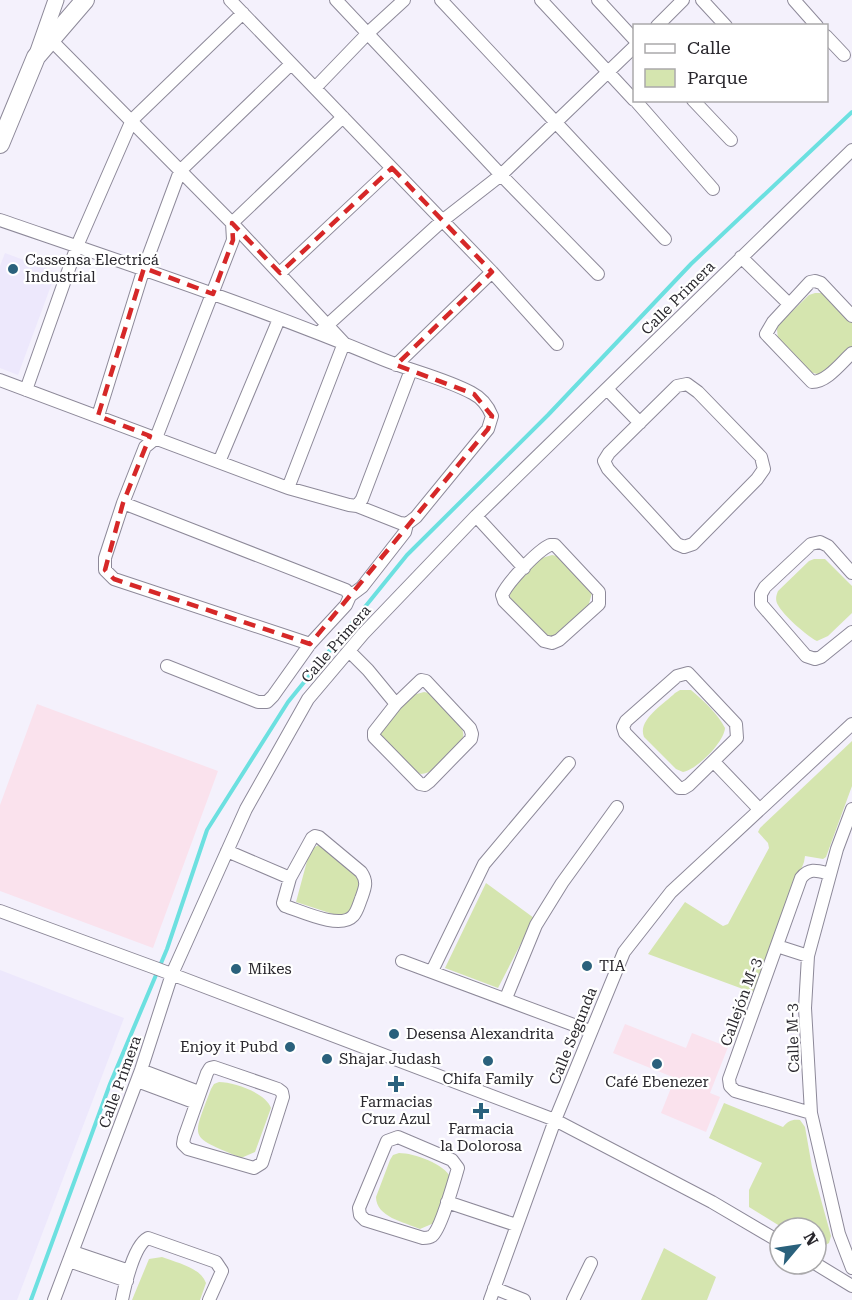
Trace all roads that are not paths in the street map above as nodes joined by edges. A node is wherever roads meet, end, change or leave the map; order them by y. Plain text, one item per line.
1 (56, 0) edge
2 (86, 0) edge
3 (230, 0) edge
4 (336, 0) edge
5 (404, 0) edge
6 (441, 0) edge
7 (541, 0) edge
8 (598, 0) edge
9 (683, 0) edge
10 (702, 0) edge
11 (794, 0) edge
12 (243, 14) junction
13 (659, 24) edge
14 (724, 24) edge
15 (815, 24) edge
16 (368, 33) junction
17 (633, 38) edge
18 (828, 38) edge
19 (51, 40) junction
20 (633, 48) edge
21 (844, 55) dead end
22 (36, 57) junction
23 (291, 64) junction
24 (609, 71) junction
25 (315, 88) junction
26 (633, 98) edge
27 (637, 102) edge
28 (695, 102) edge
29 (343, 117) junction
30 (132, 120) junction
31 (556, 124) junction
32 (731, 140) dead end
33 (0, 144) edge
34 (852, 150) edge
35 (392, 168) junction
36 (180, 171) junction
37 (501, 174) junction
38 (713, 189) dead end
39 (0, 220) edge
40 (442, 221) junction
41 (232, 223) junction
42 (666, 239) dead end
43 (77, 246) junction
44 (741, 257) junction
45 (144, 268) junction
46 (492, 272) junction
47 (280, 273) junction
48 (598, 274) dead end
49 (213, 294) junction
50 (789, 304) junction
51 (852, 316) edge
52 (279, 319) junction
53 (323, 328) junction
54 (344, 343) junction
55 (557, 344) dead end
56 (852, 353) edge
57 (396, 365) junction
58 (411, 370) junction
59 (0, 380) edge
60 (608, 389) junction
61 (26, 390) junction
62 (98, 416) junction
63 (640, 423) junction
64 (156, 438) junction
65 (219, 462) junction
66 (288, 488) junction
67 (123, 504) junction
68 (357, 506) junction
69 (476, 516) junction
70 (407, 524) junction
71 (524, 568) junction
72 (852, 573) edge
73 (350, 597) junction
74 (852, 632) edge
75 (310, 644) junction
76 (349, 651) junction
77 (167, 666) dead end
78 (396, 704) junction
79 (852, 724) edge
80 (714, 762) junction
81 (569, 763) dead end
82 (617, 807) dead end
83 (759, 809) junction
84 (852, 809) edge
85 (227, 851) junction
86 (830, 873) junction
87 (290, 878) junction
88 (0, 911) edge
89 (777, 946) junction
90 (808, 956) junction
91 (402, 961) dead end
92 (432, 971) junction
93 (172, 974) junction
94 (506, 998) junction
95 (590, 1031) junction
96 (139, 1076) junction
97 (198, 1098) junction
98 (811, 1113) junction
99 (555, 1120) junction
100 (447, 1202) junction
101 (516, 1225) junction
102 (768, 1235) edge
103 (71, 1256) junction
104 (591, 1263) dead end
105 (852, 1268) edge
106 (828, 1271) edge
107 (128, 1276) junction
108 (852, 1286) edge
109 (492, 1294) edge
110 (54, 1300) edge
111 (122, 1300) edge
112 (209, 1300) edge
113 (524, 1300) edge
114 (573, 1300) edge

1 - 22 street
2 - 19 main road
3 - 12 street
4 - 16 street
5 - 16 street
6 - 31 street
7 - 24 street
8 - 17 street
9 - 13 street
10 - 14 street
11 - 15 street
12 - 23 street
12 - 30 street
16 - 25 street
16 - 37 street
18 - 21 street
19 - 22 main road
19 - 30 street
20 - 24 street
22 - 33 main road
23 - 25 street
23 - 36 street
24 - 26 street
24 - 31 street
25 - 29 street
27 - 38 street
28 - 32 street
29 - 35 street
29 - 41 street
30 - 36 street
30 - 43 street
31 - 37 street
31 - 42 street
34 - 44 street, Calle Primera
35 - 40 street
35 - 47 street
36 - 41 street
36 - 45 street
37 - 40 street
37 - 48 street
39 - 43 street
40 - 46 street
40 - 53 street
41 - 47 street
41 - 49 street
43 - 45 street
43 - 61 street
44 - 50 street
44 - 60 street, Calle Primera
45 - 49 street
45 - 62 street
46 - 55 street
46 - 57 street
47 - 53 street
49 - 52 street
49 - 64 street
50 - 51 street
50 - 56 street
52 - 53 street
52 - 65 street
53 - 54 street
54 - 57 street
54 - 66 street
57 - 58 street
58 - 68 street
58 - 70 street
59 - 61 street
60 - 63 street
60 - 69 street, Calle Primera
61 - 62 street
62 - 64 street
63 - 63 street
64 - 65 street
64 - 67 street
65 - 66 street
66 - 68 street
67 - 73 street
67 - 75 street
68 - 70 street
69 - 71 street
69 - 76 street, Calle Primera
70 - 73 street
71 - 71 street
72 - 74 street
73 - 75 street
75 - 77 street
76 - 78 street
76 - 85 street, Calle Primera
78 - 78 street
79 - 83 street, Calle Segunda
80 - 80 street
80 - 83 street
81 - 92 street
82 - 94 street
83 - 95 street, Calle Segunda
84 - 86 street, Calle M-3
85 - 87 street
85 - 93 street, Calle Primera
86 - 89 street, Callejón M-3
86 - 90 street, Calle M-3
87 - 87 street
88 - 93 street
89 - 90 street
89 - 98 street, Callejón M-3
90 - 98 street, Calle M-3
91 - 92 street
92 - 94 street
93 - 96 street, Calle Primera
93 - 99 street
94 - 95 street
95 - 99 street, Calle Segunda
96 - 97 street
96 - 103 street, Calle Primera
97 - 97 street
98 - 105 street, Calle M-3
99 - 101 street, Calle Segunda
99 - 102 street
100 - 100 street
100 - 101 street
101 - 109 street, Calle Segunda
103 - 107 street
103 - 110 street, Calle Primera
104 - 114 street
106 - 108 street
107 - 111 street
107 - 112 street
109 - 113 street

